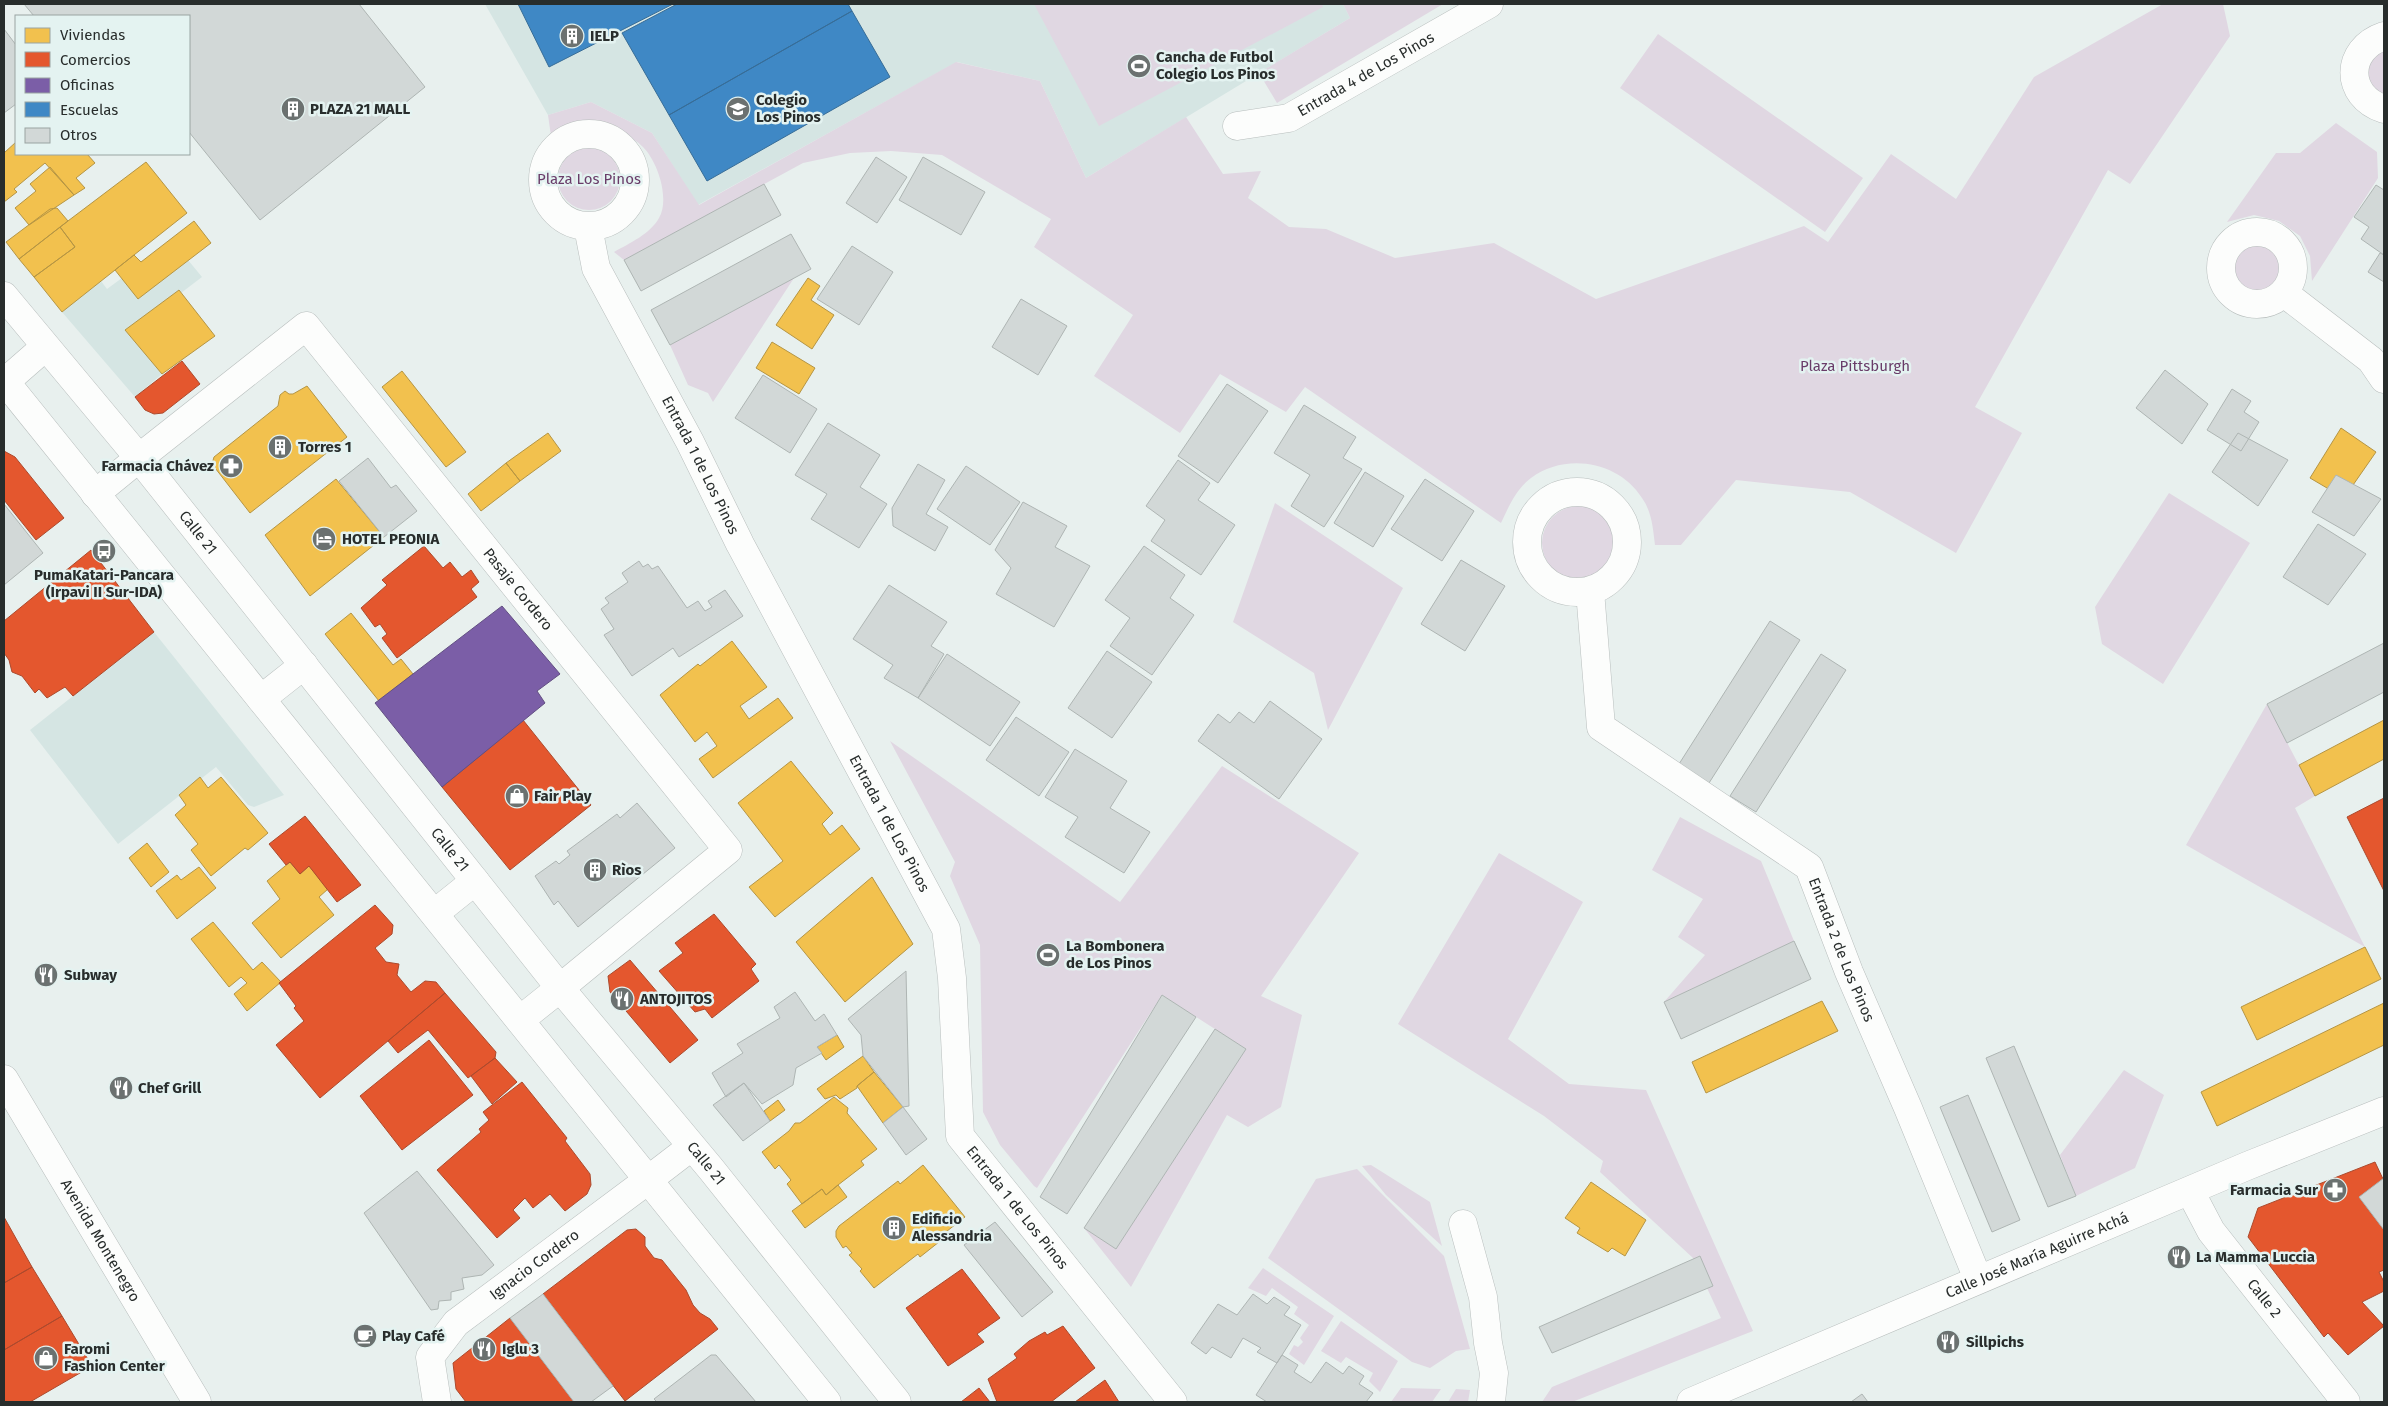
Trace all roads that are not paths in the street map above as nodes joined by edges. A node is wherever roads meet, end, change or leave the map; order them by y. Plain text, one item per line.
1 (1489, 4) edge
2 (2384, 36) edge
3 (2384, 108) edge
4 (1237, 126) dead end
5 (588, 227) dead end
6 (2284, 293) dead end
7 (4, 296) edge
8 (45, 347) junction
9 (2384, 379) edge
10 (4, 382) edge
11 (139, 458) junction
12 (95, 494) junction
13 (1590, 591) dead end
14 (304, 665) junction
15 (261, 699) junction
16 (476, 881) junction
17 (435, 914) junction
18 (560, 988) junction
19 (520, 1020) junction
20 (4, 1079) edge
21 (2384, 1111) edge
22 (692, 1147) junction
23 (648, 1180) junction
24 (2190, 1191) junction
25 (1463, 1224) dead end
26 (1978, 1280) junction
27 (883, 1398) edge
28 (197, 1402) edge
29 (437, 1402) edge
30 (827, 1402) edge
31 (1174, 1402) edge
32 (1491, 1402) edge
33 (1691, 1402) edge
34 (2346, 1402) edge

1 - 4 street, Entrada 4 de Los Pinos
2 - 3 street
5 - 31 street, Entrada 1 de Los Pinos
6 - 9 street
7 - 8 street, Calle 21
8 - 10 street
8 - 11 street, Calle 21
10 - 12 street
11 - 12 street
11 - 14 street, Calle 21
11 - 18 street, Pasaje Cordero
12 - 15 street
13 - 26 street, Entrada 2 de Los Pinos
14 - 15 street
14 - 16 street, Calle 21
15 - 17 street
16 - 17 street
16 - 18 street, Calle 21
17 - 19 street
18 - 19 street
18 - 22 street, Calle 21
19 - 23 street
20 - 28 street, Avenida Montenegro
21 - 24 street, Calle José María Aguirre Achá
22 - 23 street, Ignacio Cordero
22 - 27 street, Calle 21
23 - 29 street, Ignacio Cordero
23 - 30 street
24 - 26 street, Calle José María Aguirre Achá
24 - 34 street, Calle 2
25 - 32 street
26 - 33 street, Calle José María Aguirre Achá

